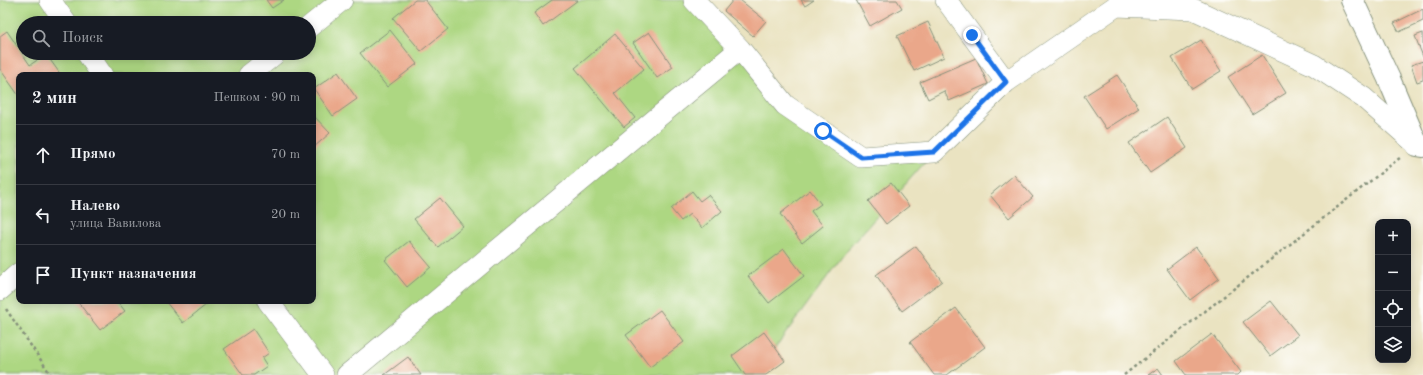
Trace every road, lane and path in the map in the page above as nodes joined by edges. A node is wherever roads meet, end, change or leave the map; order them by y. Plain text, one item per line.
1 (50, 0) edge
2 (342, 0) edge
3 (694, 0) edge
4 (946, 0) edge
5 (1352, 0) edge
6 (1114, 3) edge
7 (61, 16) edge
8 (316, 21) edge
9 (740, 49) junction
10 (92, 60) edge
11 (267, 60) edge
12 (100, 72) edge
13 (253, 72) edge
14 (1006, 82) junction
15 (1420, 145) edge
16 (16, 277) edge
17 (2, 298) edge
18 (270, 304) edge
19 (51, 375) edge
20 (323, 375) edge
21 (347, 375) edge
22 (1124, 375) edge

1 - 7 street
2 - 8 street
3 - 9 street
4 - 14 street
5 - 15 street
6 - 14 street
6 - 15 street
9 - 14 street
9 - 21 street
10 - 12 street
11 - 13 street
15 - 22 path
16 - 17 street
17 - 19 path
18 - 20 street

